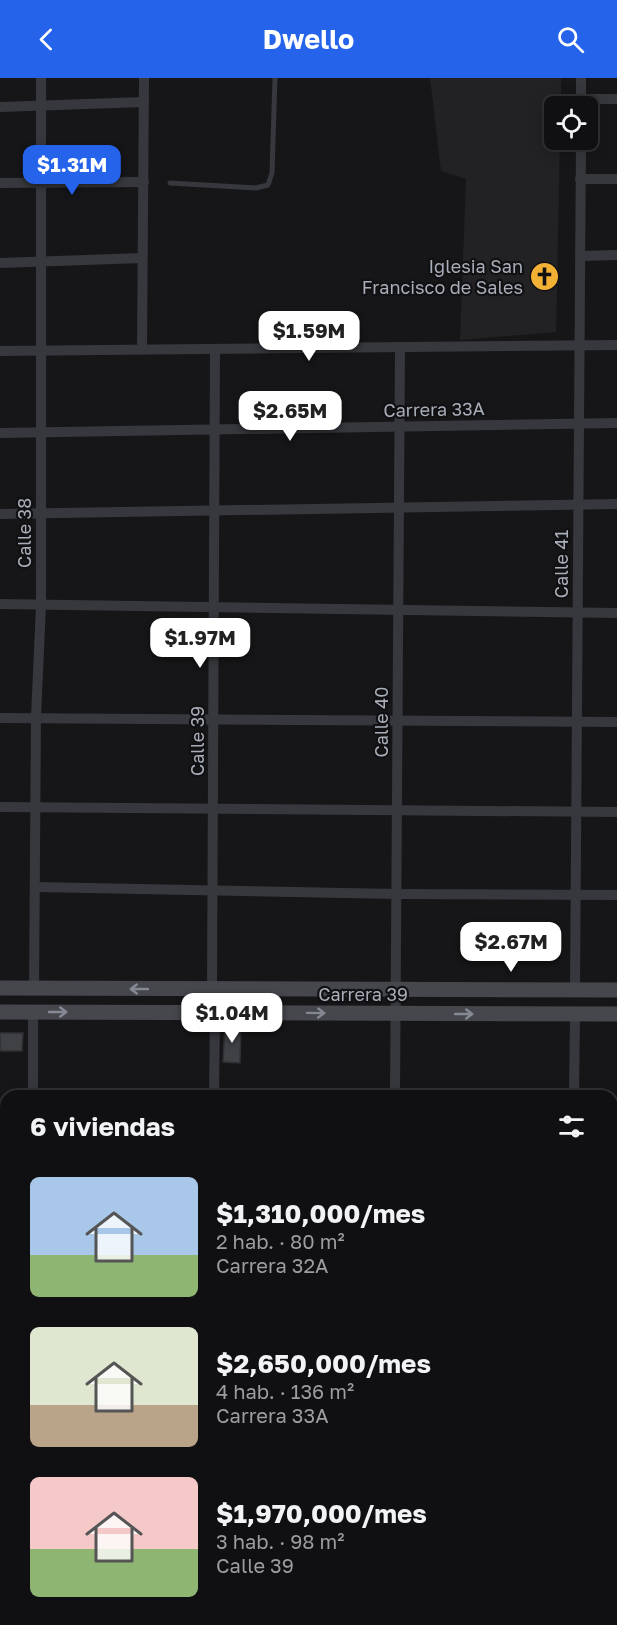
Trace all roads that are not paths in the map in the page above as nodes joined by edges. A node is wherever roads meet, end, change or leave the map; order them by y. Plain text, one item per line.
1 (41, 78) edge
2 (144, 78) edge
3 (275, 78) edge
4 (581, 78) edge
5 (581, 96) edge
6 (617, 99) edge
7 (598, 101) edge
8 (144, 102) junction
9 (0, 107) edge
10 (41, 107) junction
11 (581, 150) edge
12 (580, 179) junction
13 (617, 179) edge
14 (40, 181) junction
15 (144, 182) junction
16 (0, 183) edge
17 (170, 183) dead end
18 (617, 255) edge
19 (580, 256) junction
20 (142, 258) junction
21 (41, 261) junction
22 (0, 262) edge
23 (579, 345) junction
24 (617, 345) edge
25 (400, 347) junction
26 (142, 349) junction
27 (216, 349) junction
28 (42, 350) junction
29 (0, 351) edge
30 (579, 422) junction
31 (617, 423) edge
32 (399, 426) junction
33 (215, 429) junction
34 (42, 432) junction
35 (0, 433) edge
36 (578, 504) junction
37 (617, 504) edge
38 (399, 507) junction
39 (215, 510) junction
40 (40, 513) junction
41 (0, 514) edge
42 (0, 604) edge
43 (41, 605) junction
44 (214, 608) junction
45 (398, 611) junction
46 (578, 612) junction
47 (617, 613) edge
48 (0, 717) edge
49 (36, 717) junction
50 (214, 720) junction
51 (397, 721) junction
52 (577, 722) junction
53 (617, 722) edge
54 (0, 807) edge
55 (36, 807) junction
56 (213, 809) junction
57 (576, 811) junction
58 (397, 812) junction
59 (617, 812) edge
60 (36, 887) junction
61 (213, 891) junction
62 (396, 894) junction
63 (576, 895) junction
64 (617, 895) edge
65 (0, 988) edge
66 (34, 988) junction
67 (212, 989) junction
68 (396, 990) junction
69 (575, 990) junction
70 (617, 990) edge
71 (0, 1012) edge
72 (33, 1012) junction
73 (215, 1012) junction
74 (396, 1014) junction
75 (575, 1014) junction
76 (617, 1014) edge
77 (33, 1090) edge
78 (214, 1090) edge
79 (395, 1090) edge
80 (574, 1090) edge

1 - 10 street, Calle 38
2 - 8 street
3 - 17 lane
4 - 5 street
6 - 7 street
8 - 10 street
8 - 15 street
9 - 10 street
10 - 14 street, Calle 38
11 - 12 street, Calle 41
12 - 13 street
12 - 19 street, Calle 41
14 - 15 street
14 - 16 street
14 - 21 street, Calle 38
15 - 20 street
18 - 19 street
19 - 23 street, Calle 41
20 - 21 street
20 - 26 street
21 - 22 street
21 - 28 street, Calle 38
23 - 24 street
23 - 25 street
23 - 30 street, Calle 41
25 - 27 street
25 - 32 street, Calle 40
26 - 27 street
26 - 28 street
27 - 33 street, Calle 39
28 - 29 street
28 - 34 street, Calle 38
30 - 31 street, Carrera 33A
30 - 32 street, Carrera 33A
30 - 36 street, Calle 41
32 - 33 street, Carrera 33A
32 - 38 street, Calle 40
33 - 34 street, Carrera 33A
33 - 39 street, Calle 39
34 - 35 street, Carrera 33A
34 - 40 street, Calle 38
36 - 37 street
36 - 38 street
36 - 46 street, Calle 41
38 - 39 street
38 - 45 street, Calle 40
39 - 40 street
39 - 44 street, Calle 39
40 - 41 street
40 - 43 street, Calle 38
42 - 43 street
43 - 44 street
43 - 49 street, Calle 38
44 - 45 street
44 - 50 street, Calle 39
45 - 46 street
45 - 51 street, Calle 40
46 - 47 street
46 - 52 street, Calle 41
48 - 49 street
49 - 50 street
49 - 55 street, Calle 38
50 - 51 street
50 - 56 street, Calle 39
51 - 52 street
51 - 58 street, Calle 40
52 - 53 street
52 - 57 street, Calle 41
54 - 55 street
55 - 56 street
55 - 60 street, Calle 38
56 - 58 street
56 - 61 street, Calle 39
57 - 58 street
57 - 59 street
57 - 63 street, Calle 41
58 - 62 street, Calle 40
60 - 61 street
60 - 66 street, Calle 38
61 - 62 street
61 - 67 street, Calle 39
62 - 63 street
62 - 68 street, Calle 40
63 - 64 street
63 - 69 street, Calle 41
65 - 66 main road, Carrera 39
67 -> 66 main road, Carrera 39
67 - 68 main road, Carrera 39
68 - 69 main road, Carrera 39
68 - 74 street, Calle 40
69 - 70 main road, Carrera 39
71 - 72 main road, Carrera 39
72 -> 73 main road, Carrera 39
72 - 77 street
73 -> 74 main road, Carrera 39
73 - 78 street
74 -> 75 main road, Carrera 39
74 - 79 street, Calle 40
75 - 76 main road, Carrera 39
75 - 80 street

